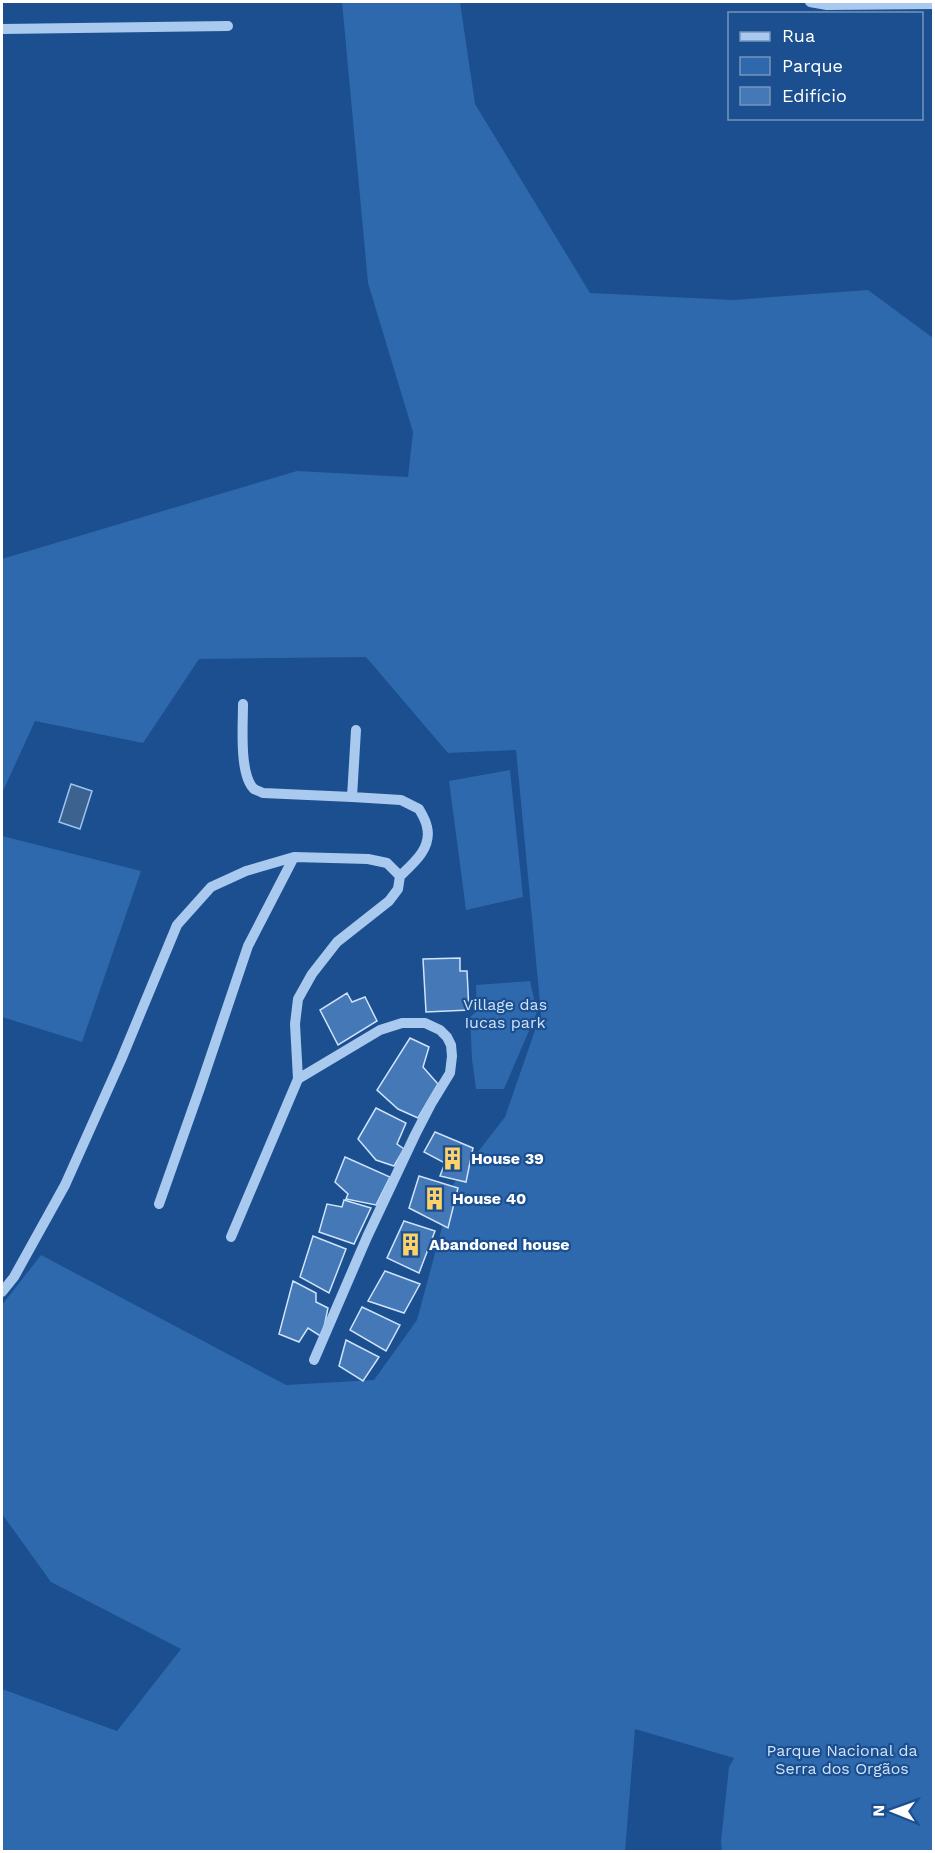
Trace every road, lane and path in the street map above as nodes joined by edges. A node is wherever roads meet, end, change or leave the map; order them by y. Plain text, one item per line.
1 (810, 2) edge
2 (933, 4) edge
3 (228, 26) dead end
4 (2, 29) edge
5 (243, 704) dead end
6 (356, 730) dead end
7 (352, 797) junction
8 (294, 857) junction
9 (400, 876) junction
10 (298, 1079) junction
11 (159, 1204) dead end
12 (231, 1237) dead end
13 (2, 1292) edge
14 (314, 1360) dead end

1 - 2 street
3 - 4 street
5 - 7 street
6 - 7 street
7 - 9 street
8 - 9 street
8 - 11 street
8 - 13 street
9 - 10 street
10 - 12 street
10 - 14 street

